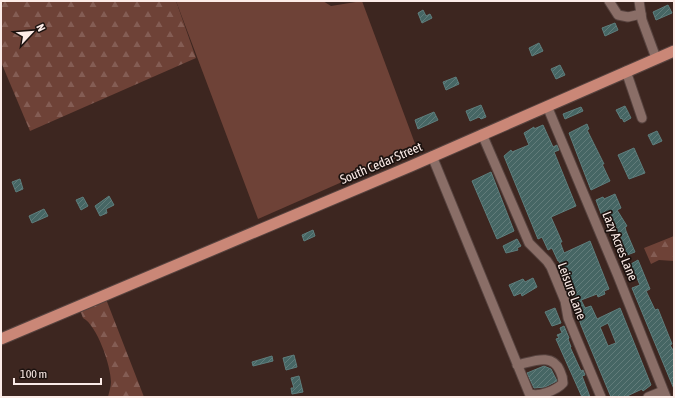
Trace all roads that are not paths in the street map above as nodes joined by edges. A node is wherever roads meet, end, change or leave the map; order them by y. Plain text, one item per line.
1 (609, 1) edge
2 (639, 1) edge
3 (641, 14) junction
4 (674, 51) edge
5 (656, 58) junction
6 (626, 71) junction
7 (547, 106) junction
8 (642, 118) dead end
9 (482, 134) junction
10 (432, 156) junction
11 (1, 339) edge
12 (518, 365) junction
13 (665, 394) edge
14 (601, 397) edge
15 (648, 397) edge

1 - 3 street
2 - 3 street
3 - 5 street
4 - 5 main road, South Cedar Street
5 - 6 main road, South Cedar Street
6 - 7 main road, South Cedar Street
6 - 8 street
7 - 9 main road, South Cedar Street
7 - 13 street, Lazy Acres Lane
9 - 10 main road, South Cedar Street
9 - 14 street, Leisure Lane
10 - 11 main road, South Cedar Street
10 - 12 street
12 - 12 street
13 - 15 street

